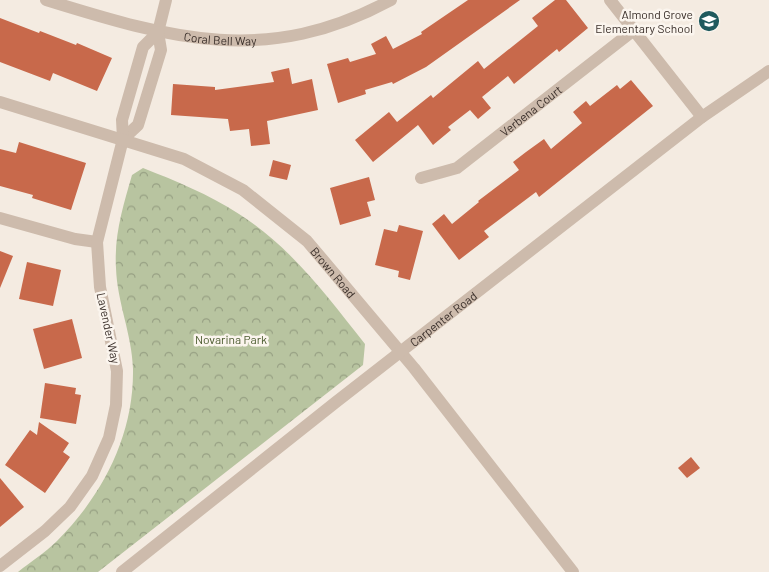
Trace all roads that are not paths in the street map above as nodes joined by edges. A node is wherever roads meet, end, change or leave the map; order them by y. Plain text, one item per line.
1 (46, 0) edge
2 (166, 0) edge
3 (391, 0) edge
4 (610, 0) edge
5 (634, 30) junction
6 (158, 32) junction
7 (769, 72) edge
8 (0, 102) edge
9 (702, 117) junction
10 (124, 139) junction
11 (420, 178) dead end
12 (0, 218) edge
13 (97, 242) junction
14 (401, 353) junction
15 (0, 566) edge
16 (122, 572) edge
17 (573, 572) edge

1 - 6 street, Coral Bell Way
2 - 6 street, Lavender Way
3 - 6 street, Coral Bell Way
4 - 5 street
5 - 9 street
5 - 11 street, Verbena Court
6 - 10 street, Lavender Way
6 - 10 street, Lavender Way
7 - 9 street, Carpenter Road
8 - 10 street, Brown Road
9 - 14 street, Carpenter Road
10 - 13 street, Lavender Way
10 - 14 street, Brown Road
12 - 13 street
13 - 15 street, Lavender Way
14 - 16 street, Carpenter Road
14 - 17 street, Brown Road

